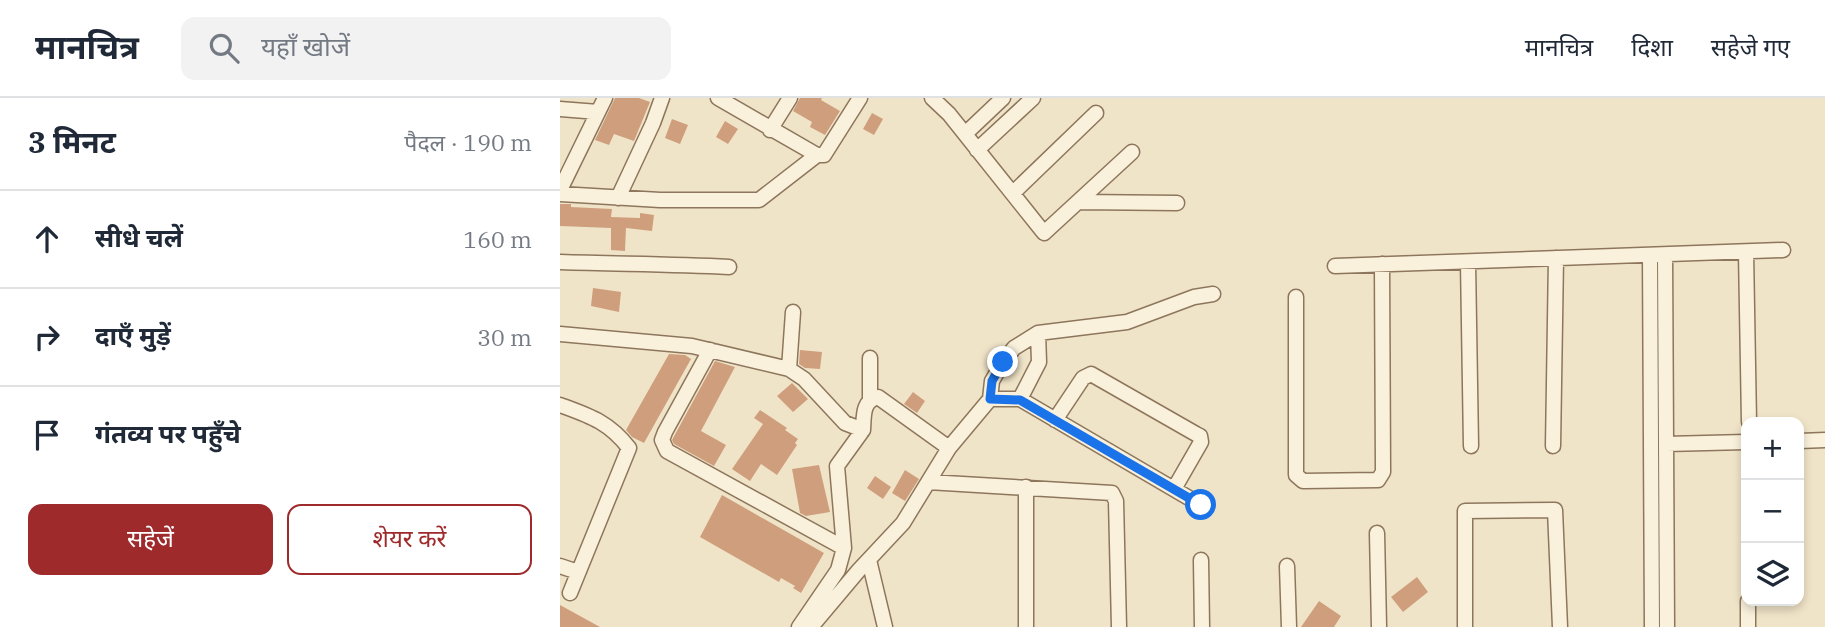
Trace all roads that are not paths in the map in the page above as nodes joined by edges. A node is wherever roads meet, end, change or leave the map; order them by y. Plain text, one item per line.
1 (605, 98) edge
2 (662, 98) edge
3 (718, 98) edge
4 (790, 98) edge
5 (860, 98) edge
6 (932, 98) edge
7 (1003, 98) edge
8 (1033, 98) edge
9 (560, 109) edge
10 (598, 112) junction
11 (1096, 113) dead end
12 (770, 130) junction
13 (965, 134) junction
14 (977, 150) junction
15 (1132, 152) dead end
16 (817, 155) junction
17 (560, 192) edge
18 (1013, 193) junction
19 (618, 198) junction
20 (1079, 202) junction
21 (1177, 203) dead end
22 (1783, 250) dead end
23 (1746, 252) junction
24 (1658, 255) junction
25 (1556, 258) junction
26 (560, 262) edge
27 (1468, 262) junction
28 (1382, 264) junction
29 (1335, 266) dead end
30 (729, 267) dead end
31 (1213, 294) dead end
32 (1296, 297) dead end
33 (793, 312) dead end
34 (1038, 332) junction
35 (560, 334) edge
36 (710, 350) junction
37 (870, 358) dead end
38 (789, 369) junction
39 (870, 399) junction
40 (990, 399) junction
41 (1020, 400) junction
42 (560, 405) edge
43 (1749, 417) edge
44 (1055, 420) junction
45 (863, 430) junction
46 (1825, 440) edge
47 (1804, 441) edge
48 (1741, 442) edge
49 (1667, 444) junction
50 (1471, 446) dead end
51 (1553, 446) dead end
52 (949, 448) junction
53 (928, 482) junction
54 (1026, 487) junction
55 (1174, 489) junction
56 (1201, 505) dead end
57 (1377, 533) dead end
58 (844, 548) junction
59 (869, 560) junction
60 (1201, 560) dead end
61 (560, 566) edge
62 (1287, 566) dead end
63 (578, 572) junction
64 (570, 593) dead end
65 (1748, 606) edge
66 (799, 627) edge
67 (811, 627) edge
68 (885, 627) edge
69 (1026, 627) edge
70 (1119, 627) edge
71 (1202, 627) edge
72 (1289, 627) edge
73 (1379, 627) edge
74 (1465, 627) edge
75 (1560, 627) edge
76 (1652, 627) edge
77 (1667, 627) edge
78 (1748, 627) edge

1 - 10 street
2 - 19 street
3 - 12 street
4 - 12 street
5 - 16 street
6 - 13 street
7 - 13 street
8 - 14 street
9 - 10 street
10 - 17 street
11 - 18 street
12 - 16 street
13 - 14 street
14 - 18 street
15 - 20 street
16 - 19 street
17 - 19 street
18 - 20 street
20 - 21 street
22 - 23 street
23 - 24 street
23 - 43 street
24 - 25 street
24 - 49 street
24 - 76 street
25 - 27 street
25 - 51 street
26 - 30 street
27 - 28 street
27 - 50 street
28 - 29 street
28 - 32 street
31 - 34 street
33 - 38 street
34 - 40 street
34 - 41 street
35 - 36 street
36 - 38 street
36 - 58 street
37 - 39 street
38 - 45 street
39 - 45 street
39 - 52 street
40 - 41 street
40 - 52 street
41 - 44 street
42 - 63 street
44 - 55 street
44 - 55 street
45 - 58 street
46 - 47 street
48 - 49 street
49 - 77 street
52 - 53 street
53 - 54 street
53 - 59 street
54 - 69 street
54 - 70 street
55 - 56 street
57 - 73 street
58 - 66 street
59 - 67 street
59 - 68 street
60 - 71 street
61 - 63 street
62 - 72 street
63 - 64 street
65 - 78 street
74 - 75 street

